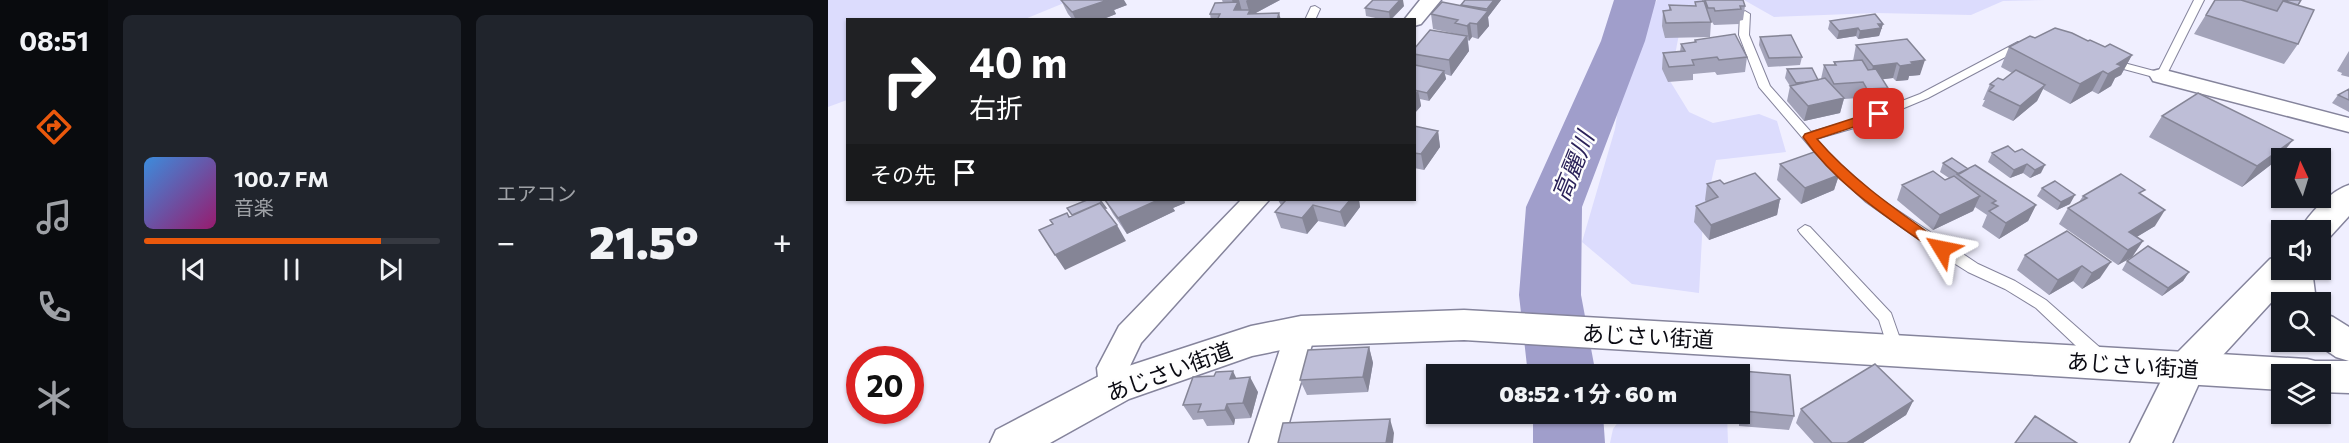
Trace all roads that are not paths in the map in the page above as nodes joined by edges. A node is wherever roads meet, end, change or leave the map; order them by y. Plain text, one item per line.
1 (1431, 0) edge
2 (2199, 0) edge
3 (1745, 14) edge
4 (1416, 18) edge
5 (2029, 40) edge
6 (2095, 58) edge
7 (2161, 76) junction
8 (2349, 125) edge
9 (1809, 137) junction
10 (2349, 196) edge
11 (1255, 201) edge
12 (2326, 220) edge
13 (1805, 230) dead end
14 (2271, 280) edge
15 (1301, 331) junction
16 (2331, 334) edge
17 (2349, 346) edge
18 (1896, 350) junction
19 (2106, 363) junction
20 (2187, 368) junction
21 (2271, 373) edge
22 (2331, 376) edge
23 (2349, 377) edge
24 (1115, 387) junction
25 (1011, 443) edge
26 (1266, 443) edge
27 (2151, 443) edge

1 - 4 street
2 - 7 lane
3 - 9 lane
5 - 9 lane
6 - 7 lane
7 - 8 street
9 - 19 lane
10 - 12 main road
11 - 24 street
13 - 18 lane
14 - 20 main road
15 - 18 main road, あじさい街道
15 - 24 main road, あじさい街道
15 - 26 street
16 - 17 main road
18 - 19 main road, あじさい街道
19 - 20 main road, あじさい街道
20 - 21 main road, あじさい街道
20 - 27 main road
22 - 23 main road
24 - 25 main road, あじさい街道

